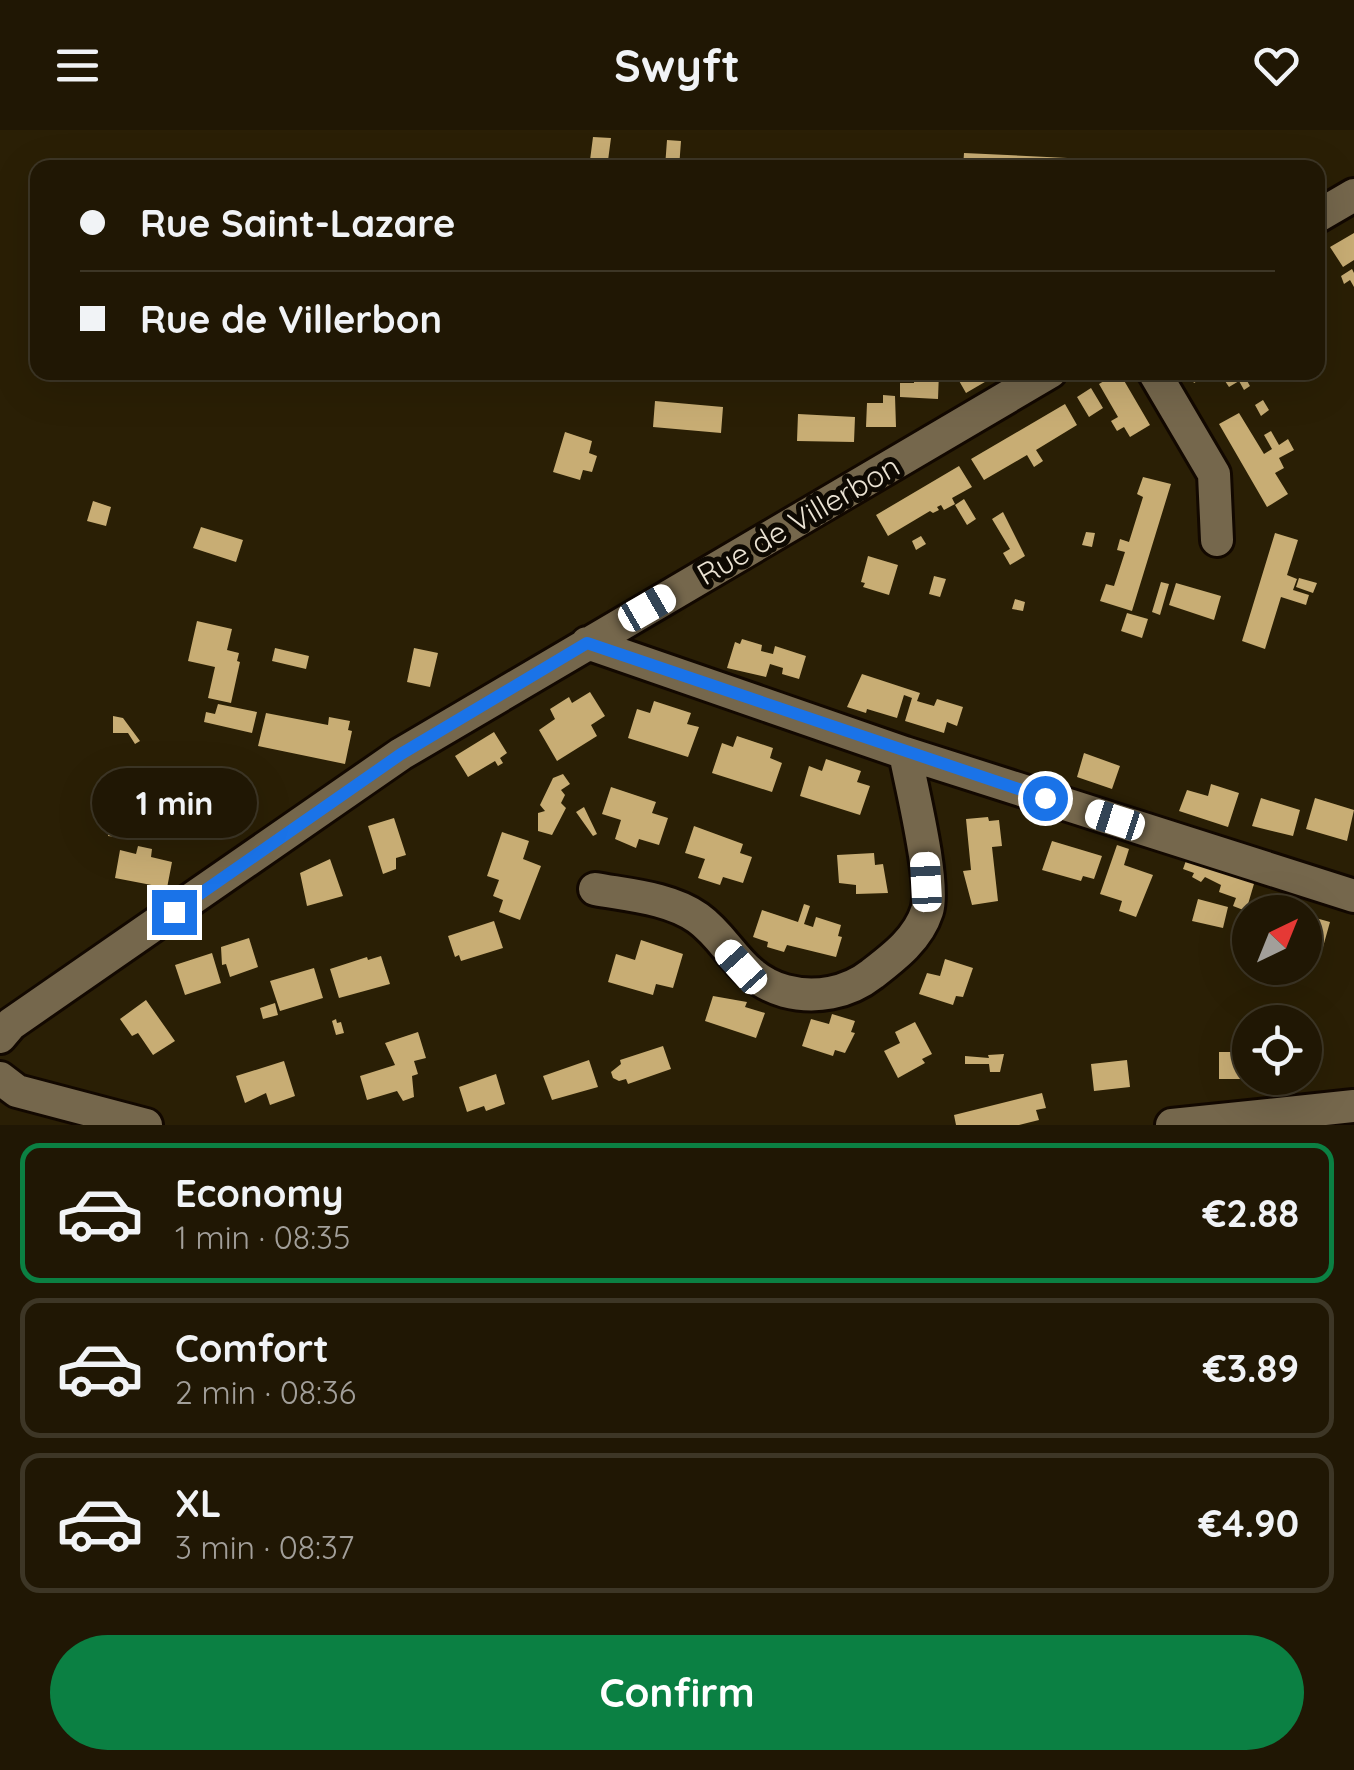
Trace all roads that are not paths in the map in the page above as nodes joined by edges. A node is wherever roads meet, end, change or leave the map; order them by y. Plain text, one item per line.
1 (1354, 195) edge
2 (1325, 212) edge
3 (1036, 380) edge
4 (1159, 380) edge
5 (1217, 540) dead end
6 (587, 643) junction
7 (905, 752) junction
8 (596, 889) dead end
9 (1354, 896) edge
10 (0, 1036) edge
11 (0, 1078) edge
12 (1354, 1106) edge
13 (146, 1125) edge
14 (1176, 1125) edge

1 - 2 street
3 - 6 street, Rue de Villerbon
4 - 5 street
6 - 7 street
6 - 10 street, Rue de Villerbon
7 - 8 street
7 - 9 street
11 - 13 street
12 - 14 street

